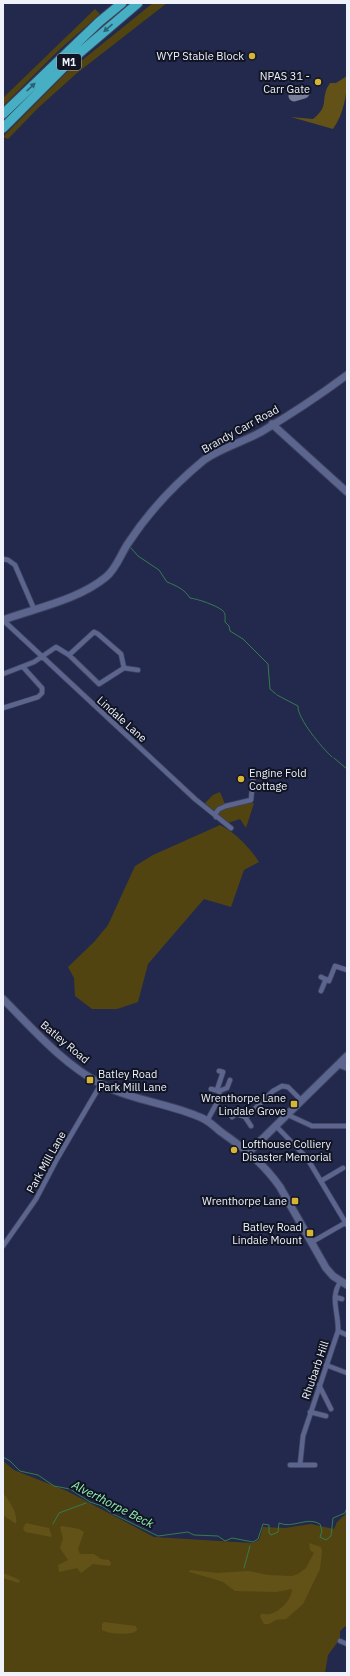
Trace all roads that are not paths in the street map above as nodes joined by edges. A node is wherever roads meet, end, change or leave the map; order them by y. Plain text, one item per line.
1 (122, 3) edge
2 (138, 3) edge
3 (3, 114) edge
4 (4, 128) edge
5 (347, 376) edge
6 (272, 424) junction
7 (347, 492) edge
8 (3, 559) edge
9 (34, 609) junction
10 (3, 620) edge
11 (69, 655) junction
12 (41, 657) junction
13 (23, 667) junction
14 (124, 668) junction
15 (138, 670) dead end
16 (3, 674) edge
17 (3, 708) edge
18 (253, 779) dead end
19 (216, 817) junction
20 (231, 828) dead end
21 (347, 970) edge
22 (321, 991) dead end
23 (3, 999) edge
24 (347, 1056) edge
25 (339, 1064) junction
26 (347, 1067) edge
27 (219, 1071) dead end
28 (230, 1080) dead end
29 (101, 1084) junction
30 (211, 1089) dead end
31 (218, 1090) junction
32 (301, 1100) junction
33 (286, 1114) junction
34 (232, 1117) dead end
35 (245, 1117) junction
36 (207, 1121) junction
37 (275, 1124) junction
38 (251, 1126) dead end
39 (347, 1126) edge
40 (249, 1152) junction
41 (344, 1168) dead end
42 (321, 1181) junction
43 (346, 1224) edge
44 (312, 1242) junction
45 (3, 1246) edge
46 (344, 1283) edge
47 (334, 1297) junction
48 (342, 1299) dead end
49 (338, 1332) junction
50 (347, 1334) edge
51 (326, 1365) junction
52 (347, 1372) edge
53 (319, 1385) junction
54 (331, 1409) dead end
55 (310, 1412) junction
56 (326, 1416) dead end
57 (290, 1465) dead end
58 (300, 1465) junction
59 (315, 1466) dead end
60 (340, 1641) dead end
61 (347, 1644) edge

3 -> 1 highway, M1
2 -> 4 highway, M1
5 - 6 street, Brandy Carr Road
6 - 7 street
6 - 9 street, Brandy Carr Road
8 - 9 street
9 - 10 street, Brandy Carr Road
10 - 12 street, Lindale Lane
11 - 12 street
11 - 14 street
11 - 14 street
12 - 13 street
12 - 19 street, Lindale Lane
13 - 16 street
13 - 17 street
14 - 15 street
18 - 19 street
19 - 20 street, Lindale Lane
21 - 22 street
23 - 29 street, Batley Road
24 - 25 street
25 - 26 street
25 - 32 street
27 - 31 street
28 - 31 street
29 - 36 street, Batley Road
29 - 45 street, Park Mill Lane
30 - 31 street
31 - 36 street
32 - 33 street
32 - 35 street
33 - 37 street
33 - 39 street
34 - 35 street
35 - 38 street
36 - 40 street, Batley Road
37 - 40 street
37 - 42 street
40 - 44 street, Batley Road
41 - 42 street
42 - 43 street
43 - 44 street
44 - 46 street, Batley Road
46 - 47 street
47 - 48 street
47 - 49 street, Rhubarb Hill
49 - 50 street
49 - 51 street, Rhubarb Hill
51 - 52 street
51 - 53 street, Rhubarb Hill
53 - 54 street
53 - 55 street, Rhubarb Hill
55 - 56 street
55 - 58 street, Rhubarb Hill
57 - 58 street
58 - 59 street
60 - 61 street

